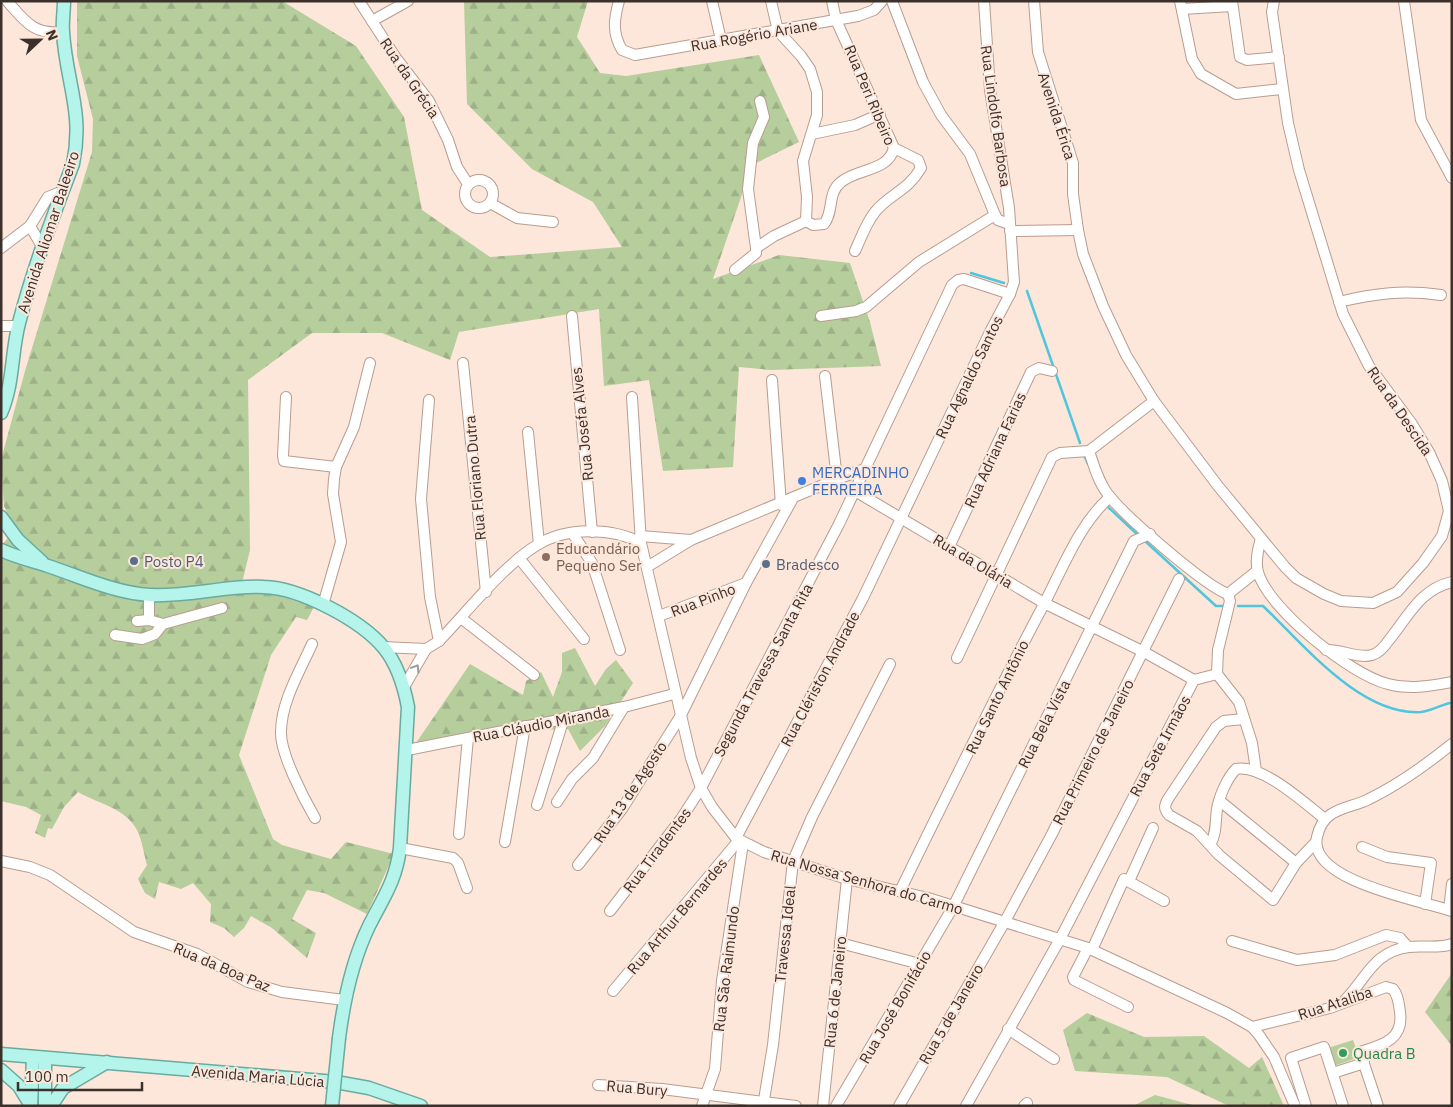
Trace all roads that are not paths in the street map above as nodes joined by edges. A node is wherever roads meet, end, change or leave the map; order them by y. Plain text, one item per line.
1 (7, 1) edge
2 (64, 1) edge
3 (359, 1) edge
4 (408, 1) edge
5 (619, 1) edge
6 (712, 1) edge
7 (771, 1) edge
8 (832, 1) edge
9 (882, 1) edge
10 (892, 1) edge
11 (984, 1) edge
12 (1034, 1) edge
13 (1274, 1) edge
14 (1404, 1) edge
15 (1232, 4) edge
16 (1181, 5) edge
17 (836, 20) junction
18 (372, 21) junction
19 (778, 31) junction
20 (63, 32) junction
21 (721, 40) junction
22 (1279, 57) junction
23 (1282, 89) junction
24 (760, 101) dead end
25 (880, 114) junction
26 (812, 134) junction
27 (894, 148) junction
28 (1452, 178) edge
29 (468, 184) junction
30 (63, 191) junction
31 (490, 202) junction
32 (995, 215) junction
33 (806, 221) junction
34 (553, 222) dead end
35 (30, 226) junction
36 (1010, 227) junction
37 (1078, 230) junction
38 (1, 248) edge
39 (43, 248) junction
40 (756, 248) junction
41 (855, 251) dead end
42 (735, 270) dead end
43 (1010, 294) junction
44 (1441, 295) dead end
45 (1339, 302) junction
46 (572, 316) dead end
47 (821, 316) dead end
48 (1, 326) edge
49 (18, 326) junction
50 (370, 363) dead end
51 (463, 363) dead end
52 (1052, 371) dead end
53 (825, 376) dead end
54 (772, 380) dead end
55 (286, 396) dead end
56 (632, 396) dead end
57 (429, 400) dead end
58 (1154, 401) junction
59 (4, 407) edge
60 (1, 423) edge
61 (528, 432) dead end
62 (1089, 451) junction
63 (336, 467) junction
64 (865, 469) junction
65 (837, 479) junction
66 (854, 491) junction
67 (1110, 497) junction
68 (792, 500) junction
69 (781, 505) junction
70 (1, 517) edge
71 (902, 519) junction
72 (592, 532) junction
73 (573, 534) junction
74 (1150, 534) junction
75 (1261, 538) junction
76 (640, 539) junction
77 (691, 540) junction
78 (539, 544) junction
79 (949, 547) junction
80 (1, 550) edge
81 (519, 558) junction
82 (46, 565) junction
83 (647, 567) junction
84 (1257, 570) junction
85 (996, 575) junction
86 (1180, 579) dead end
87 (1452, 582) edge
88 (746, 583) junction
89 (486, 592) junction
90 (1228, 594) junction
91 (149, 595) junction
92 (1044, 604) junction
93 (324, 605) junction
94 (222, 608) dead end
95 (659, 616) junction
96 (461, 618) junction
97 (137, 620) dead end
98 (149, 620) junction
99 (163, 624) junction
100 (1093, 627) junction
101 (115, 635) dead end
102 (584, 639) dead end
103 (439, 641) junction
104 (312, 644) dead end
105 (383, 647) junction
106 (426, 649) junction
107 (620, 650) dead end
108 (1326, 650) junction
109 (1144, 652) junction
110 (957, 658) dead end
111 (890, 664) dead end
112 (1217, 674) junction
113 (534, 675) dead end
114 (1194, 680) junction
115 (1452, 682) edge
116 (404, 687) junction
117 (674, 694) junction
118 (624, 707) junction
119 (564, 718) junction
120 (680, 718) junction
121 (1243, 719) junction
122 (525, 726) junction
123 (468, 738) junction
124 (1452, 744) edge
125 (407, 750) junction
126 (1256, 771) junction
127 (701, 788) junction
128 (1220, 801) junction
129 (557, 802) dead end
130 (537, 804) dead end
131 (315, 818) dead end
132 (1326, 818) junction
133 (1153, 828) dead end
134 (459, 834) dead end
135 (739, 840) junction
136 (505, 842) dead end
137 (1316, 842) junction
138 (1210, 845) junction
139 (1362, 846) dead end
140 (400, 848) junction
141 (793, 861) junction
142 (1, 862) edge
143 (1296, 863) junction
144 (578, 865) dead end
145 (847, 878) junction
146 (1128, 880) junction
147 (1452, 884) edge
148 (467, 888) dead end
149 (900, 891) junction
150 (1164, 900) dead end
151 (1425, 904) junction
152 (953, 907) junction
153 (1450, 910) edge
154 (610, 911) dead end
155 (1004, 923) junction
156 (1060, 939) junction
157 (1232, 941) dead end
158 (840, 942) junction
159 (1452, 944) edge
160 (1408, 947) junction
161 (1090, 949) junction
162 (920, 964) junction
163 (613, 991) dead end
164 (344, 1000) junction
165 (1342, 1002) junction
166 (1128, 1007) dead end
167 (1252, 1027) junction
168 (1008, 1029) junction
169 (1, 1054) edge
170 (39, 1057) junction
171 (1054, 1059) dead end
172 (106, 1062) junction
173 (1364, 1063) junction
174 (1, 1070) edge
175 (1333, 1073) junction
176 (598, 1085) dead end
177 (707, 1095) junction
178 (764, 1104) edge
179 (31, 1105) edge
180 (45, 1106) edge
181 (51, 1106) edge
182 (332, 1106) edge
183 (421, 1106) edge
184 (702, 1106) edge
185 (796, 1106) edge
186 (823, 1106) edge
187 (836, 1106) edge
188 (899, 1106) edge
189 (966, 1106) edge
190 (1295, 1106) edge
191 (1306, 1106) edge
192 (1343, 1106) edge
193 (1378, 1106) edge

1 - 20 street
2 - 20 main road, Avenida Aliomar Baleeiro
3 - 18 street, Rua da Grécia
4 - 18 street
5 - 21 street, Rua Rogério Ariane
6 - 21 street
7 - 19 street
8 - 17 street, Rua Peri Ribeiro
9 - 17 street, Rua Rogério Ariane
10 - 32 street
11 - 36 street, Rua Lindolfo Barbosa
12 - 37 street, Avenida Érica
13 - 22 street, Rua da Descida
14 - 28 street
15 - 16 street
15 - 22 street
16 - 23 street
17 - 19 street, Rua Rogério Ariane
17 - 25 street, Rua Peri Ribeiro
18 - 29 street, Rua da Grécia
19 - 21 street, Rua Rogério Ariane
19 - 26 street
20 - 30 main road, Avenida Aliomar Baleeiro
22 - 23 street, Rua da Descida
23 - 45 street, Rua da Descida
24 - 40 street
25 - 26 street
25 - 27 street, Rua Peri Ribeiro
26 - 33 street
27 - 33 street, Rua Peri Ribeiro
27 - 41 street
29 - 31 street
29 - 31 street
30 - 35 street
30 - 39 main road, Avenida Aliomar Baleeiro
31 - 34 street
32 - 36 street
32 - 47 street
33 - 40 street
35 - 38 street
35 - 39 street
36 - 37 street
36 - 43 street, Rua Agnaldo Santos
37 - 58 street, Rua da Descida
39 - 49 main road, Avenida Aliomar Baleeiro
40 - 42 street
43 - 64 street, Segunda Travessa Santa Rita
43 - 71 street, Rua Agnaldo Santos
44 - 45 street
45 - 75 street, Rua da Descida
46 - 72 street, Rua Josefa Alves
48 - 49 street
49 - 59 main road, Avenida Aliomar Baleeiro
50 - 63 street
51 - 89 street, Rua Floriano Dutra
52 - 79 street, Rua Adriana Farias
53 - 65 street
54 - 69 street
55 - 63 street
56 - 76 street
57 - 103 street
58 - 62 street
58 - 75 street, Rua da Descida
59 - 60 main road, Avenida Aliomar Baleeiro
61 - 78 street
62 - 67 street
62 - 85 street
63 - 93 street
64 - 65 street
64 - 66 street, Segunda Travessa Santa Rita
65 - 68 street
66 - 71 street, Rua da Olária
66 - 127 street, Segunda Travessa Santa Rita
67 - 74 street
67 - 92 street, Rua Santo Antônio
68 - 69 street
68 - 88 street, Rua 13 de Agosto
69 - 77 street
70 - 82 main road
71 - 79 street, Rua da Olária
71 - 135 street, Rua Clériston Andrade
72 - 73 street
72 - 76 street
73 - 78 street
73 - 107 street
74 - 90 street
74 - 100 street, Rua Bela Vista
75 - 84 street
76 - 77 street
76 - 83 street
77 - 83 street
78 - 81 street
79 - 85 street, Rua da Olária
80 - 82 main road
81 - 89 street
81 - 102 street
82 - 91 main road
83 - 95 street
84 - 90 street
84 - 108 street
85 - 92 street, Rua da Olária
85 - 110 street
86 - 109 street, Rua Primeiro de Janeiro
87 - 108 street
88 - 95 street, Rua Pinho
88 - 120 street, Rua 13 de Agosto
89 - 96 street
90 - 112 street
91 - 93 main road
91 - 98 street
92 - 100 street, Rua da Olária
92 - 149 street, Rua Santo Antônio
93 - 105 main road
94 - 99 street
95 - 117 street
96 - 103 street
96 - 113 street
97 - 98 street
98 - 99 street
99 - 101 street
100 - 109 street, Rua da Olária
100 - 152 street, Rua Bela Vista
103 - 106 street
104 - 131 street
105 - 106 street
105 - 116 main road
116 -> 106 street
108 - 115 street
109 - 114 street, Rua da Olária
109 - 155 street, Rua Primeiro de Janeiro
111 - 141 street, Travessa Ideal
112 - 114 street, Rua Sete Irmãos
112 - 121 street
114 - 156 street, Rua Sete Irmãos
116 - 125 main road
117 - 118 street, Rua Cláudio Miranda
117 - 120 street
118 - 119 street, Rua Cláudio Miranda
118 - 129 street
119 - 122 street, Rua Cláudio Miranda
119 - 130 street
120 - 127 street
120 - 144 street, Rua 13 de Agosto
121 - 126 street
121 - 138 street
122 - 123 street, Rua Cláudio Miranda
122 - 136 street
123 - 125 street, Rua Cláudio Miranda
123 - 134 street
124 - 132 street
125 - 140 main road
126 - 128 street
126 - 132 street
127 - 135 street
127 - 154 street, Rua Tiradentes
128 - 138 street
128 - 143 street
132 - 137 street
133 - 146 street
135 - 141 street, Rua Nossa Senhora do Carmo
135 - 163 street, Rua Arthur Bernardes
135 - 177 street, Rua São Raimundo
137 - 143 street
137 - 151 street
138 - 143 street
139 - 151 street
140 - 148 street
140 - 164 main road
141 - 145 street, Rua Nossa Senhora do Carmo
141 - 178 street, Travessa Ideal
142 - 164 street, Rua da Boa Paz
145 - 149 street, Rua Nossa Senhora do Carmo
145 - 158 street, Rua 6 de Janeiro
146 - 150 street
146 - 161 street
147 - 153 street
149 - 152 street, Rua Nossa Senhora do Carmo
151 - 153 street
152 - 155 street, Rua Nossa Senhora do Carmo
152 - 162 street, Rua José Bonifácio
155 - 156 street, Rua Nossa Senhora do Carmo
155 - 188 street, Rua 5 de Janeiro
156 - 161 street, Rua Nossa Senhora do Carmo
156 - 168 street, Rua Sete Irmãos
157 - 160 street
158 - 162 street
158 - 186 street, Rua 6 de Janeiro
159 - 160 street
160 - 165 street
161 - 166 street
161 - 167 street, Rua Nossa Senhora do Carmo
162 - 187 street, Rua José Bonifácio
164 - 182 main road, bridge
165 - 167 street, Rua Ataliba
165 - 173 street, Rua Ataliba
167 - 190 street, Rua Nossa Senhora do Carmo
168 - 171 street
168 - 189 street, Rua Sete Irmãos
169 - 170 main road, Avenida Maria Lúcia
170 - 172 main road, Avenida Maria Lúcia
170 - 179 main road
170 - 180 main road
172 - 181 main road
172 - 183 main road, Avenida Maria Lúcia
173 - 175 street
173 - 193 street
174 - 179 main road
175 - 191 street
175 - 192 street
176 - 177 street, Rua Bury
177 - 178 street, Rua Bury
177 - 184 street, Rua São Raimundo
178 - 185 street, Rua Bury

